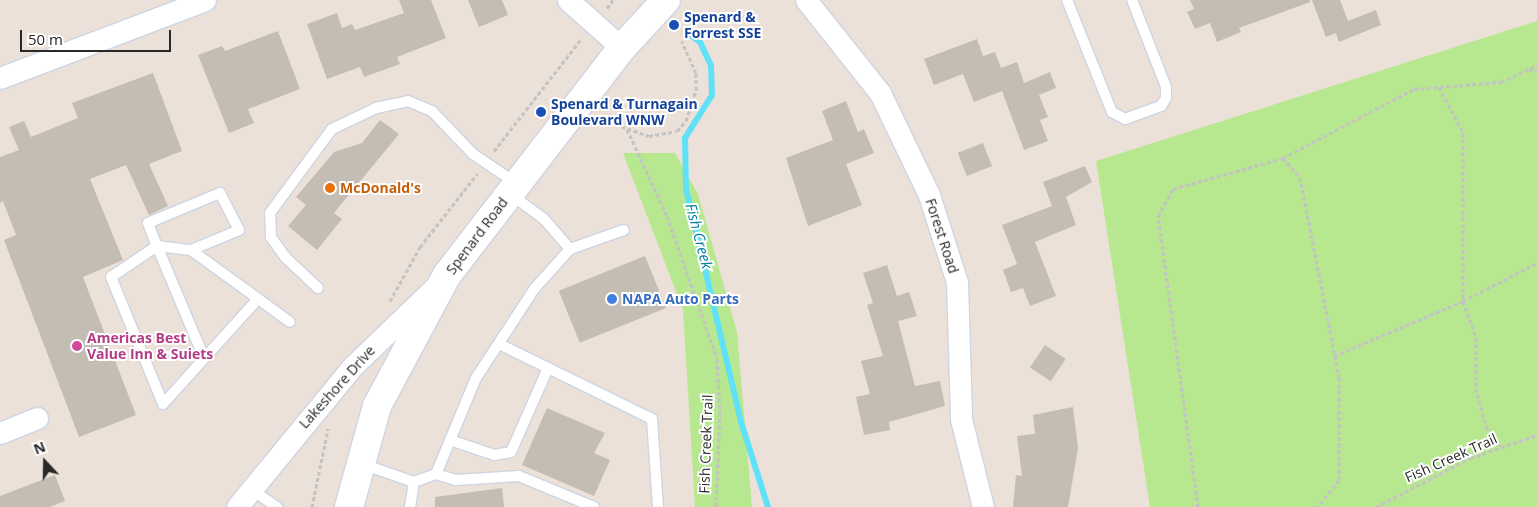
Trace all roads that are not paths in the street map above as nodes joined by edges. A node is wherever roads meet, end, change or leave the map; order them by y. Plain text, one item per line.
1 (205, 0) edge
2 (568, 0) edge
3 (666, 0) edge
4 (806, 0) edge
5 (1067, 0) edge
6 (1132, 0) edge
7 (622, 48) junction
8 (0, 78) edge
9 (513, 188) junction
10 (624, 230) dead end
11 (156, 246) junction
12 (191, 250) junction
13 (570, 250) junction
14 (447, 275) junction
15 (318, 288) dead end
16 (258, 299) junction
17 (290, 322) dead end
18 (499, 344) junction
19 (204, 358) junction
20 (353, 366) junction
21 (548, 368) junction
22 (387, 382) junction
23 (37, 418) dead end
24 (0, 433) edge
25 (450, 440) junction
26 (358, 463) junction
27 (436, 474) junction
28 (256, 482) junction
29 (414, 482) junction
30 (236, 507) edge
31 (277, 507) edge
32 (349, 507) edge
33 (410, 507) edge
34 (594, 507) edge
35 (658, 507) edge
36 (983, 507) edge

1 - 8 street
2 - 7 street
3 - 7 main road, Spenard Road
4 - 36 street, Forest Road
5 - 6 lane
7 - 9 main road, Spenard Road
9 - 13 lane
9 - 14 main road, Spenard Road
9 - 15 lane
10 - 13 lane
11 - 12 lane
11 - 12 lane
11 - 19 lane
11 - 19 lane
12 - 16 lane
13 - 18 lane
14 - 20 street, Lakeshore Drive
14 - 22 main road, Spenard Road
16 - 17 lane
16 - 19 lane
18 - 21 lane
18 - 25 lane
20 - 22 street
20 - 28 street, Lakeshore Drive
21 - 25 lane
21 - 35 lane
22 - 26 main road, Spenard Road
23 - 24 street
25 - 27 lane
26 - 29 lane
26 - 32 main road, Spenard Road
27 - 29 lane
27 - 34 lane
28 - 30 street, Lakeshore Drive
28 - 31 lane
29 - 33 lane

